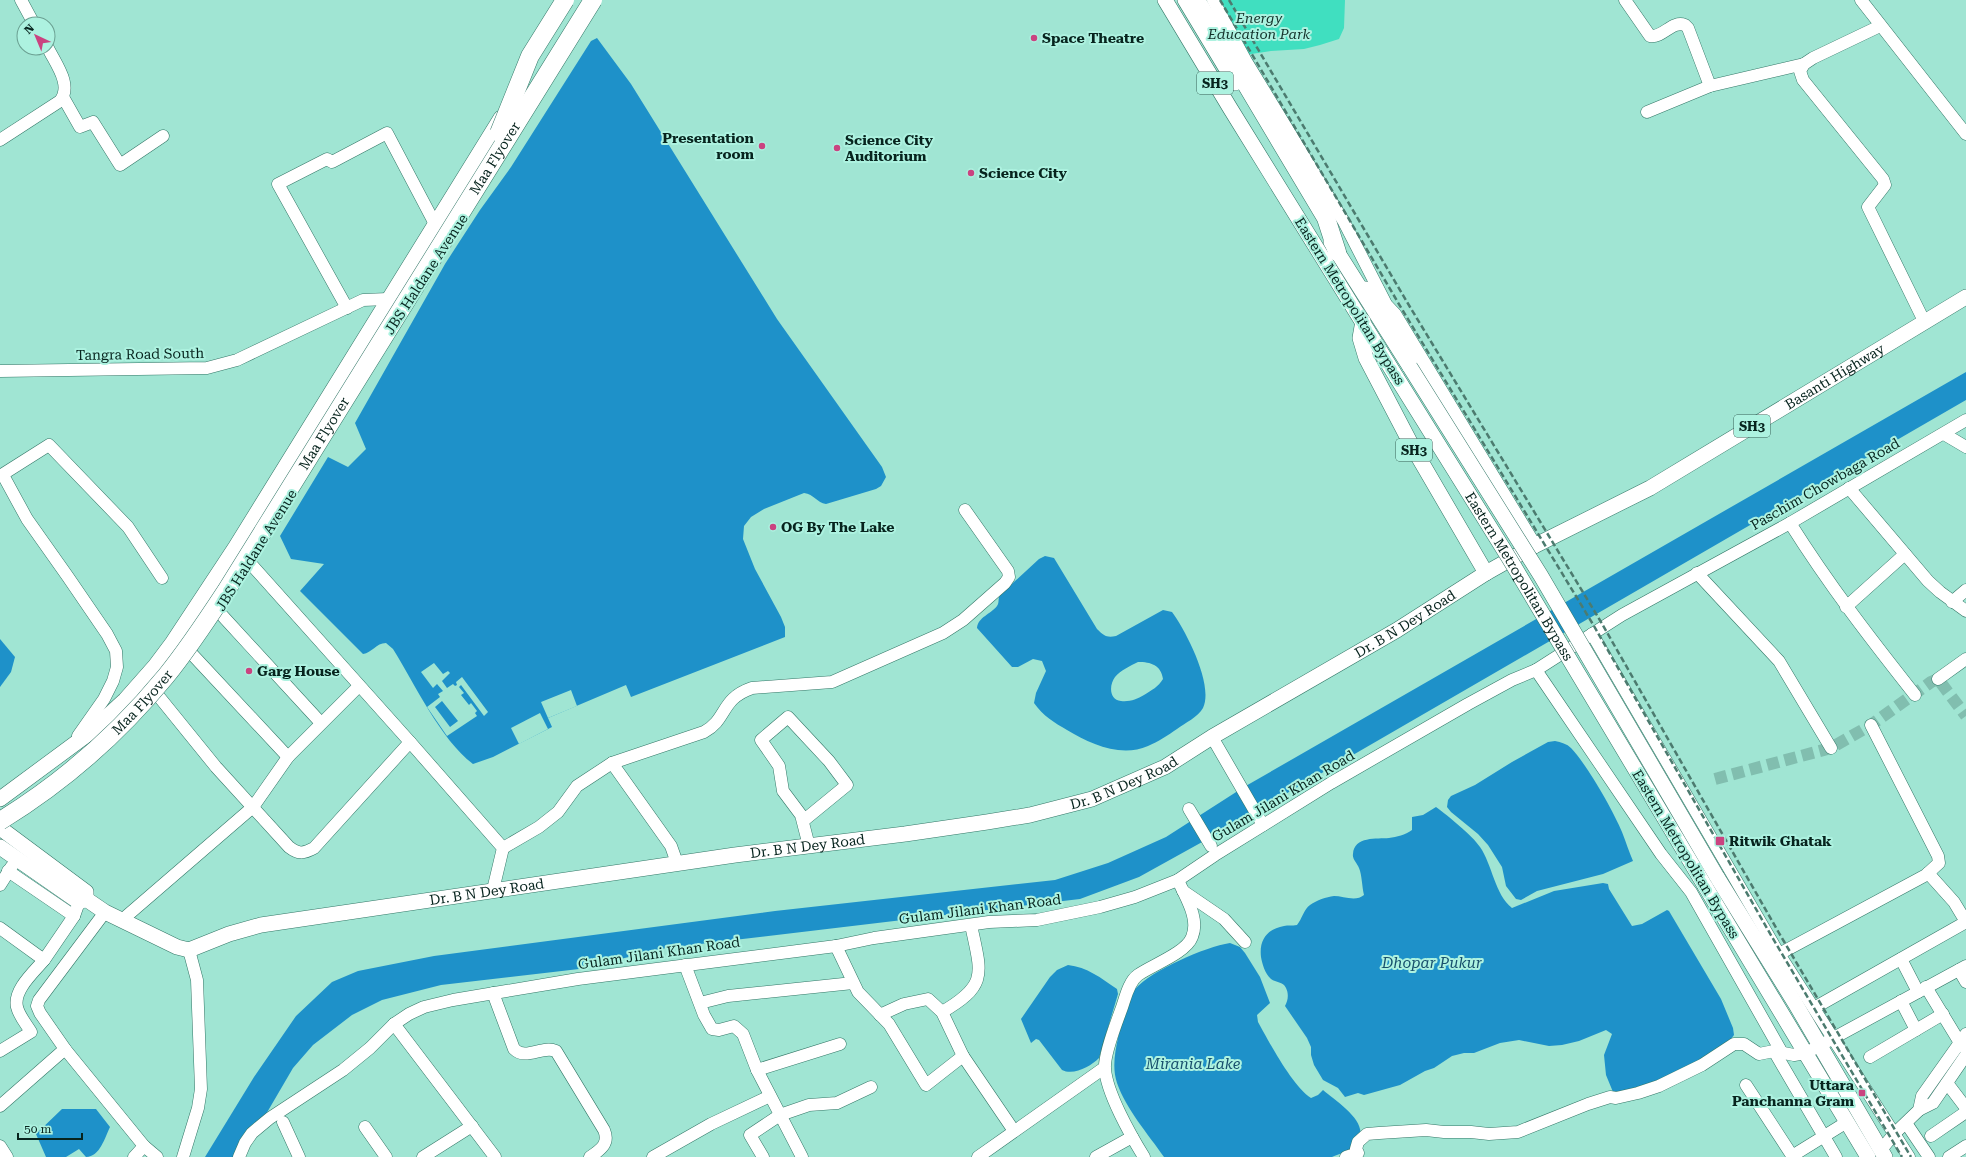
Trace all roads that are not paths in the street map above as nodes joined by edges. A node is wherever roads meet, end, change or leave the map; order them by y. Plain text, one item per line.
1 (21, 0) edge
2 (572, 0) edge
3 (580, 0) edge
4 (593, 0) edge
5 (597, 0) edge
6 (1165, 0) edge
7 (1185, 0) edge
8 (1196, 0) edge
9 (1213, 0) edge
10 (1625, 0) edge
11 (1861, 0) edge
12 (557, 1) edge
13 (30, 16) edge
14 (1880, 26) junction
15 (52, 56) edge
16 (1804, 64) junction
17 (1710, 86) junction
18 (63, 97) junction
19 (1647, 112) dead end
20 (499, 132) junction
21 (1966, 134) edge
22 (163, 136) dead end
23 (0, 140) edge
24 (435, 224) junction
25 (1337, 252) junction
26 (1356, 281) junction
27 (1966, 297) edge
28 (388, 299) junction
29 (1387, 307) junction
30 (347, 308) junction
31 (404, 309) junction
32 (1363, 321) junction
33 (1924, 321) junction
34 (0, 371) edge
35 (1966, 420) edge
36 (1944, 434) junction
37 (1966, 448) edge
38 (1, 476) edge
39 (1849, 488) junction
40 (965, 510) dead end
41 (1790, 523) junction
42 (1534, 546) junction
43 (1905, 554) junction
44 (249, 562) junction
45 (1486, 573) junction
46 (1697, 573) junction
47 (162, 578) dead end
48 (1966, 590) edge
49 (1952, 602) junction
50 (1846, 607) junction
51 (1966, 611) edge
52 (219, 612) junction
53 (1592, 634) junction
54 (190, 652) junction
55 (1966, 659) edge
56 (1536, 670) junction
57 (1938, 680) dead end
58 (359, 686) junction
59 (156, 693) junction
60 (1915, 695) dead end
61 (321, 723) junction
62 (1871, 725) dead end
63 (1212, 737) junction
64 (410, 742) junction
65 (71, 745) junction
66 (1831, 748) dead end
67 (288, 757) junction
68 (612, 763) junction
69 (0, 799) edge
70 (253, 807) junction
71 (0, 808) edge
72 (1189, 809) dead end
73 (1261, 820) junction
74 (803, 821) junction
75 (0, 827) edge
76 (809, 846) junction
77 (1211, 846) dead end
78 (0, 847) edge
79 (503, 848) junction
80 (18, 859) junction
81 (677, 863) junction
82 (8, 871) junction
83 (1928, 872) junction
84 (1711, 881) junction
85 (0, 885) edge
86 (1180, 885) junction
87 (493, 890) junction
88 (80, 906) junction
89 (105, 912) junction
90 (122, 920) junction
91 (971, 925) junction
92 (0, 928) edge
93 (1245, 942) dead end
94 (836, 946) junction
95 (189, 950) junction
96 (1773, 956) junction
97 (1901, 959) junction
98 (44, 960) junction
99 (685, 964) junction
100 (1962, 968) edge
101 (1966, 982) edge
102 (853, 983) junction
103 (1922, 989) junction
104 (494, 993) junction
105 (1901, 1001) junction
106 (700, 1003) junction
107 (1814, 1008) junction
108 (942, 1012) junction
109 (1943, 1014) junction
110 (880, 1015) junction
111 (394, 1024) junction
112 (1916, 1030) junction
113 (1833, 1038) junction
114 (1964, 1042) edge
115 (840, 1044) dead end
116 (1820, 1045) junction
117 (65, 1049) junction
118 (0, 1051) edge
119 (1777, 1051) junction
120 (1806, 1053) junction
121 (1966, 1055) edge
122 (963, 1056) junction
123 (1870, 1057) dead end
124 (1104, 1068) junction
125 (757, 1070) junction
126 (1947, 1083) junction
127 (1746, 1085) dead end
128 (871, 1087) dead end
129 (770, 1096) junction
130 (0, 1106) edge
131 (1966, 1108) edge
132 (1919, 1110) junction
133 (1966, 1112) edge
134 (780, 1115) junction
135 (283, 1122) dead end
136 (1847, 1122) junction
137 (1906, 1123) junction
138 (472, 1126) junction
139 (365, 1127) dead end
140 (1014, 1131) junction
141 (1894, 1134) junction
142 (1132, 1136) junction
143 (1825, 1136) junction
144 (1931, 1136) dead end
145 (0, 1146) edge
146 (144, 1146) junction
147 (1966, 1146) edge
148 (1883, 1154) edge
149 (1792, 1156) edge
150 (7, 1157) edge
151 (134, 1157) edge
152 (157, 1157) edge
153 (183, 1157) edge
154 (239, 1157) edge
155 (299, 1157) edge
156 (386, 1157) edge
157 (423, 1157) edge
158 (495, 1157) edge
159 (590, 1157) edge
160 (653, 1157) edge
161 (763, 1157) edge
162 (802, 1157) edge
163 (978, 1157) edge
164 (1096, 1157) edge
165 (1144, 1157) edge
166 (1346, 1157) edge
167 (1836, 1157) edge
168 (1868, 1157) edge
169 (1909, 1157) edge
170 (1929, 1157) edge
171 (1949, 1157) edge

1 - 13 street
2 - 24 main road, JBS Haldane Avenue
3 - 20 highway, Maa Flyover, bridge
4 - 75 highway, Maa Flyover, bridge
5 - 31 main road, JBS Haldane Avenue
6 - 32 main road, Eastern Metropolitan Bypass / SH3
7 - 25 main road, SH3
8 - 25 highway
9 - 29 street
10 - 17 street
11 - 14 street
12 - 20 highway, bridge
14 - 16 street
14 - 21 street
15 - 18 street
16 - 17 street
16 - 33 street
17 - 19 street
18 - 22 street
18 - 23 street
20 - 71 highway, Maa Flyover
24 - 28 main road, JBS Haldane Avenue
24 - 30 street
25 - 26 main road, SH3
26 - 29 main road, SH3
26 - 84 main road, bridge
27 - 33 main road, Basanti Highway / SH3
28 - 30 street, Tangra Road South
28 - 31 street
28 - 65 main road, JBS Haldane Avenue
29 - 42 main road, SH3
30 - 34 street, Tangra Road South
31 - 44 main road, JBS Haldane Avenue
32 - 45 main road, SH3
32 - 84 main road, Eastern Metropolitan Bypass, bridge
33 - 42 main road, Basanti Highway / SH3
35 - 36 street, Paschim Chowbaga Road
36 - 37 street
36 - 39 street, Paschim Chowbaga Road
38 - 47 street
38 - 65 street
39 - 41 street, Paschim Chowbaga Road
39 - 43 street
40 - 68 street
41 - 46 street, Paschim Chowbaga Road
41 - 50 street
42 - 45 main road, SH3
43 - 49 street
43 - 50 street
44 - 52 main road, JBS Haldane Avenue
44 - 58 street
45 - 63 main road, Dr. B N Dey Road
46 - 53 street, Gulam Jilani Khan Road
46 - 66 street
48 - 49 street
49 - 51 street
50 - 60 street
52 - 54 main road, JBS Haldane Avenue
52 - 61 street
53 - 56 street, Gulam Jilani Khan Road
53 - 96 street
54 - 59 main road, JBS Haldane Avenue
54 - 67 street
55 - 57 street
56 - 73 street, Gulam Jilani Khan Road
56 - 119 street
58 - 61 street
58 - 64 street
59 - 70 street
59 - 75 main road, JBS Haldane Avenue
61 - 67 street
62 - 83 street
63 - 73 street
63 - 76 main road, Dr. B N Dey Road
64 - 70 street
64 - 79 street
65 - 69 main road, JBS Haldane Avenue
67 - 70 street
68 - 79 street
68 - 81 street
70 - 90 street
72 - 77 street
73 - 86 street, Gulam Jilani Khan Road
74 - 74 street
74 - 76 street
75 - 88 main road
76 - 81 main road, Dr. B N Dey Road
78 - 80 main road
79 - 87 street
80 - 82 street
80 - 88 main road
81 - 87 main road, Dr. B N Dey Road
82 - 85 street
82 - 88 street
83 - 96 street
83 - 97 street
84 - 96 main road
84 - 120 main road, Eastern Metropolitan Bypass
86 - 91 street, Gulam Jilani Khan Road
86 - 93 street
86 - 124 street
87 - 95 main road, Dr. B N Dey Road
88 - 89 main road
88 - 98 street
89 - 90 main road
89 - 117 street
90 - 95 main road
91 - 94 street, Gulam Jilani Khan Road
91 - 108 street
92 - 98 street
94 - 99 street, Gulam Jilani Khan Road
94 - 102 street
95 - 153 street
96 - 107 street
96 - 116 main road
97 - 103 street
97 - 107 street
98 - 118 street
99 - 104 street, Gulam Jilani Khan Road
99 - 106 street
100 - 101 street
100 - 103 street
102 - 106 street
102 - 110 street
103 - 105 street
103 - 109 street
104 - 111 street, Gulam Jilani Khan Road
104 - 159 street
105 - 112 street
105 - 113 street
106 - 125 street
107 - 113 street
108 - 110 street
108 - 122 street
109 - 112 street
109 - 114 street
110 - 122 street
111 - 138 street
111 - 154 street, Gulam Jilani Khan Road
112 - 123 street
113 - 116 street
113 - 141 street
114 - 132 street
115 - 125 street
116 - 120 street
116 - 148 main road
117 - 130 street
117 - 146 street
119 - 120 street
119 - 143 street
119 - 166 street
120 - 136 main road, Eastern Metropolitan Bypass
121 - 126 street
122 - 140 street
124 - 140 street
124 - 142 street
125 - 129 street
126 - 131 street
126 - 132 street
127 - 149 street
128 - 134 street
129 - 134 street
129 - 160 street
132 - 137 street
133 - 144 street
134 - 161 street
134 - 162 street
135 - 155 street
136 - 143 street
136 - 168 main road, Eastern Metropolitan Bypass
137 - 141 street
137 - 170 street
138 - 157 street
138 - 158 street
139 - 156 street
140 - 163 street
141 - 148 street
141 - 169 street
142 - 164 street
142 - 165 street
143 - 149 street
143 - 167 street
145 - 150 street
146 - 151 street
146 - 152 street
147 - 171 street

